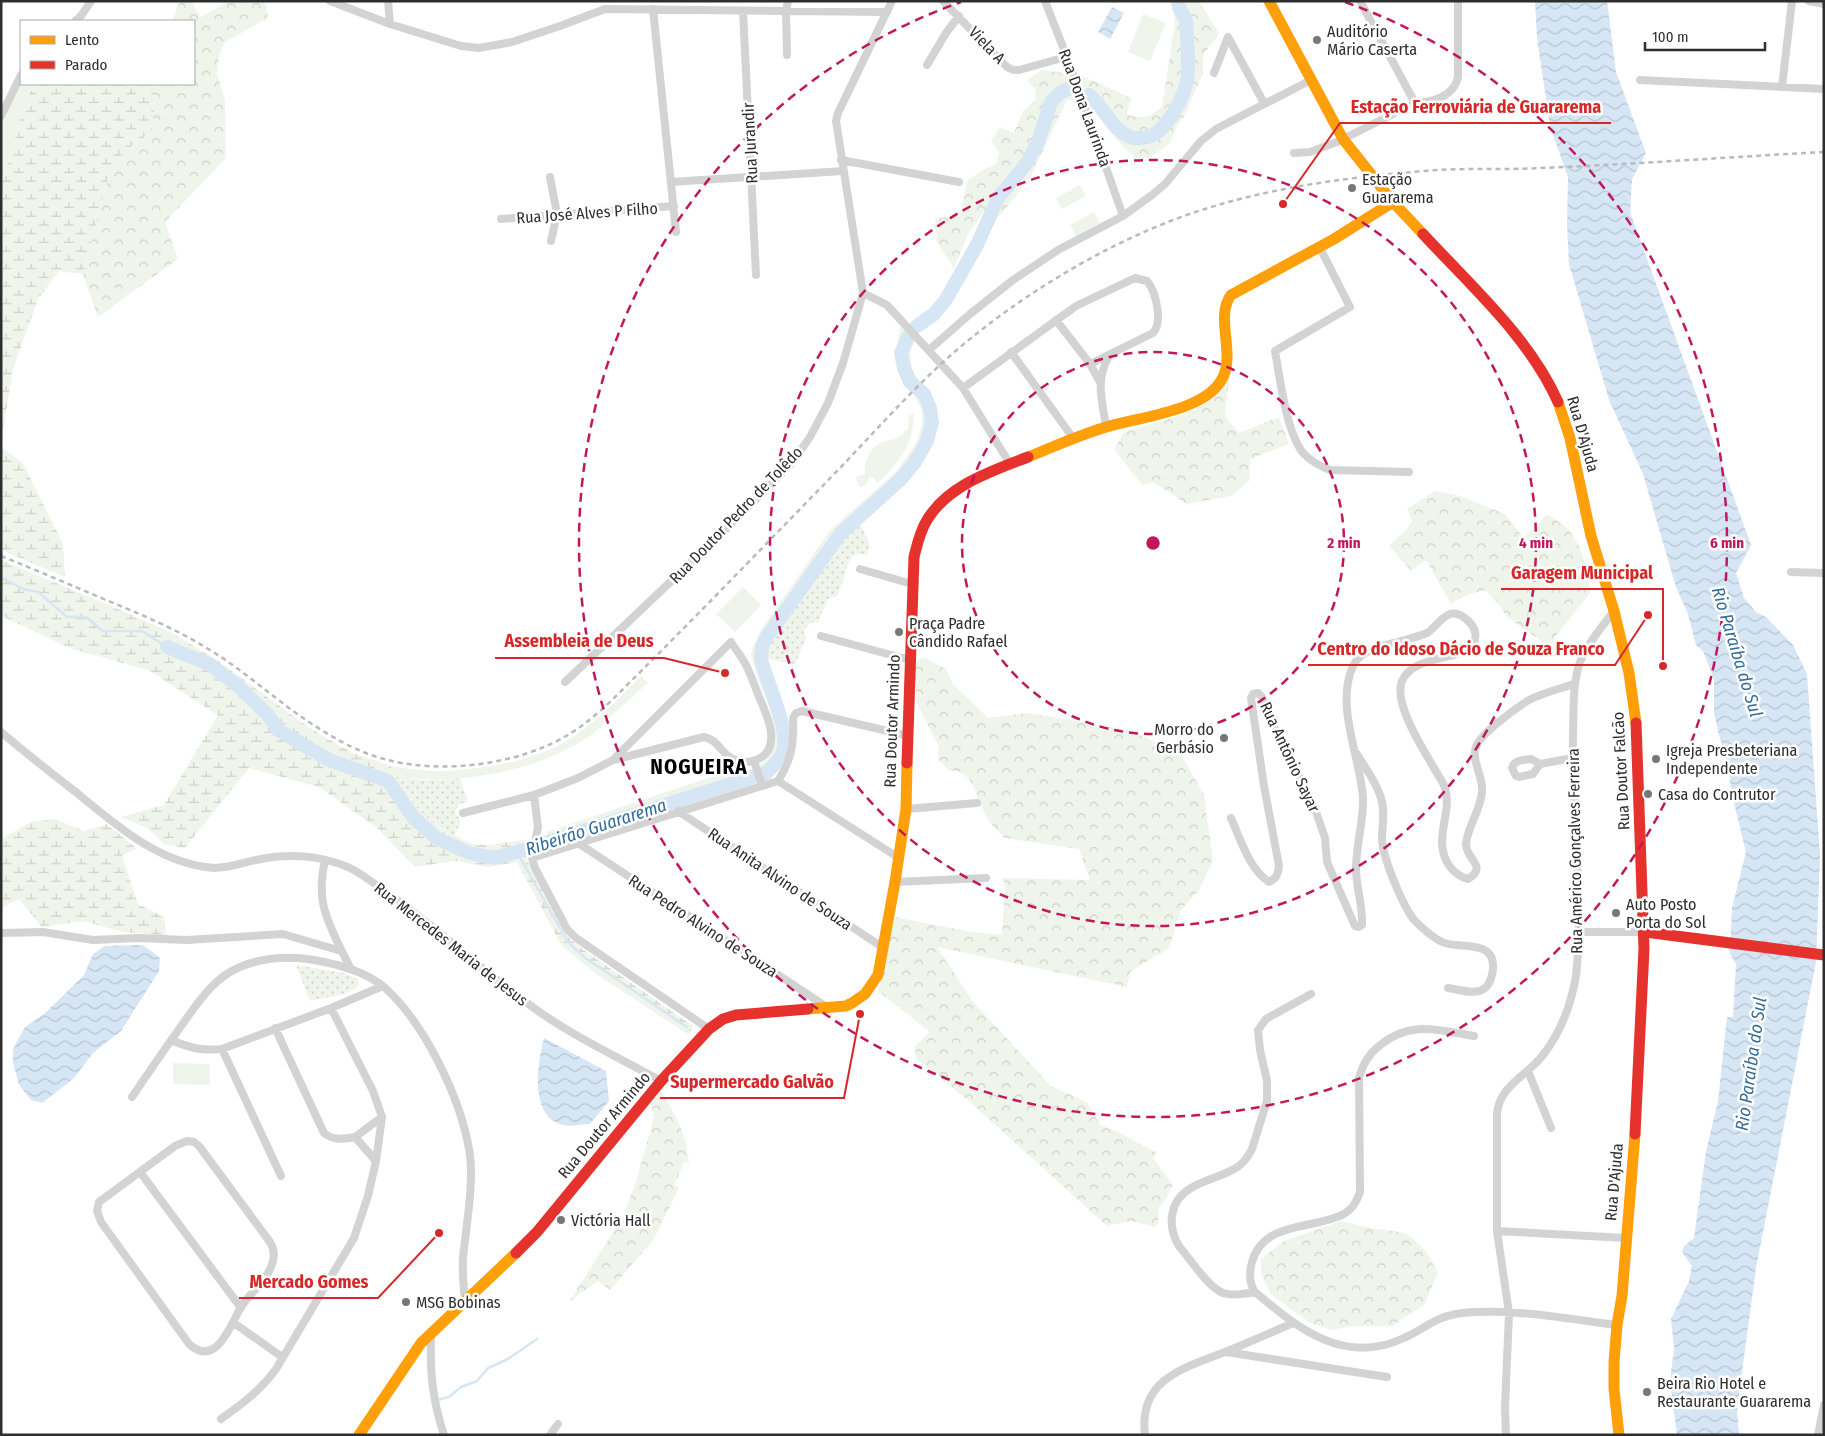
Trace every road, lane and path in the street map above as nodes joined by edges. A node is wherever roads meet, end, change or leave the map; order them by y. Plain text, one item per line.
1 (91, 1) edge
2 (330, 1) edge
3 (388, 1) edge
4 (788, 1) edge
5 (892, 1) edge
6 (943, 1) edge
7 (1045, 1) edge
8 (1269, 1) edge
9 (1360, 1) edge
10 (1458, 1) edge
11 (1792, 1) edge
12 (1809, 1) edge
13 (1824, 4) edge
14 (605, 5) edge
15 (653, 10) junction
16 (743, 11) junction
17 (786, 11) junction
18 (887, 12) junction
19 (959, 16) junction
20 (76, 20) edge
21 (390, 24) junction
22 (787, 55) dead end
23 (1066, 57) junction
24 (927, 65) dead end
25 (1214, 73) dead end
26 (20, 77) edge
27 (1311, 80) junction
28 (1640, 80) dead end
29 (1782, 87) junction
30 (1824, 89) edge
31 (1264, 103) junction
32 (1415, 103) junction
33 (1, 116) edge
34 (1343, 139) junction
35 (1294, 153) dead end
36 (841, 160) junction
37 (843, 171) junction
38 (550, 177) dead end
39 (752, 177) junction
40 (671, 182) junction
41 (959, 182) dead end
42 (1393, 202) junction
43 (674, 206) junction
44 (557, 214) junction
45 (1123, 216) junction
46 (501, 219) dead end
47 (676, 232) dead end
48 (551, 241) dead end
49 (1320, 248) junction
50 (756, 275) dead end
51 (864, 294) junction
52 (1056, 320) junction
53 (929, 350) junction
54 (1011, 352) junction
55 (1109, 356) junction
56 (1090, 364) junction
57 (1100, 382) junction
58 (962, 388) junction
59 (1106, 426) junction
60 (1073, 438) junction
61 (1010, 464) junction
62 (1409, 472) dead end
63 (860, 569) dead end
64 (1791, 572) dead end
65 (1824, 573) edge
66 (912, 584) junction
67 (1614, 612) junction
68 (821, 636) dead end
69 (910, 660) junction
70 (565, 682) dead end
71 (1574, 684) junction
72 (1, 732) edge
73 (909, 736) junction
74 (1354, 748) junction
75 (1572, 758) junction
76 (613, 760) junction
77 (755, 763) junction
78 (1540, 764) dead end
79 (778, 781) junction
80 (762, 783) junction
81 (534, 795) junction
82 (977, 803) dead end
83 (906, 808) junction
84 (678, 811) junction
85 (463, 813) dead end
86 (1231, 818) dead end
87 (578, 843) junction
88 (532, 854) junction
89 (899, 858) junction
90 (324, 860) junction
91 (986, 878) dead end
92 (895, 882) junction
93 (1579, 932) junction
94 (1645, 932) junction
95 (1, 933) edge
96 (882, 947) junction
97 (341, 951) junction
98 (1824, 955) edge
99 (351, 969) junction
100 (383, 986) junction
101 (1448, 988) dead end
102 (1311, 994) dead end
103 (331, 1008) junction
104 (829, 1008) junction
105 (275, 1028) junction
106 (709, 1029) junction
107 (1474, 1036) dead end
108 (171, 1040) junction
109 (222, 1049) junction
110 (1528, 1071) junction
111 (661, 1081) junction
112 (132, 1097) dead end
113 (382, 1117) junction
114 (1552, 1128) dead end
115 (355, 1137) junction
116 (376, 1161) junction
117 (140, 1172) junction
118 (281, 1176) dead end
119 (1496, 1231) junction
120 (1626, 1238) junction
121 (1253, 1288) junction
122 (465, 1303) junction
123 (240, 1308) junction
124 (1509, 1313) junction
125 (234, 1323) junction
126 (1293, 1323) junction
127 (1616, 1325) junction
128 (430, 1335) junction
129 (1226, 1352) junction
130 (282, 1357) junction
131 (1387, 1377) dead end
132 (1824, 1405) edge
133 (221, 1419) dead end
134 (558, 1424) dead end
135 (359, 1435) edge
136 (444, 1435) edge
137 (550, 1435) edge
138 (1145, 1435) edge
139 (1506, 1435) edge
140 (1620, 1435) edge
141 (1818, 1435) edge

1 - 20 street
2 - 21 street
3 - 21 street
4 - 17 street
5 - 18 street, Rua Doutor Pedro de Tolêdo
6 - 19 street, Viela A
7 - 23 street, Rua Dona Laurinda
8 - 27 street
9 - 32 street
10 - 32 street
11 - 29 street
12 - 13 street
14 - 15 street
14 - 21 street
15 - 16 street
15 - 40 street
16 - 17 street
16 - 39 street, Rua Jurandir
17 - 18 street
17 - 22 street
18 - 36 street, Rua Doutor Pedro de Tolêdo
19 - 23 street, Viela A
19 - 24 street
23 - 45 street, Rua Dona Laurinda
25 - 31 street
26 - 33 street
27 - 31 street
27 - 34 street
28 - 29 street
29 - 30 street
31 - 45 street
32 - 34 street
34 - 35 street
34 - 42 street
36 - 37 street, Rua Doutor Pedro de Tolêdo
36 - 41 street
37 - 39 street
37 - 51 street, Rua Doutor Pedro de Tolêdo
38 - 44 street
39 - 40 street
39 - 50 street, Rua Jurandir
40 - 43 street
42 - 49 street, Rua Doutor Armindo
42 - 67 street, Rua D'Ajuda
43 - 44 street, Rua José Alves P Filho
43 - 47 street
44 - 46 street, Rua José Alves P Filho
44 - 48 street
45 - 53 street
49 - 59 street, Rua Doutor Armindo
49 - 62 street
51 - 53 street
51 - 70 street, Rua Doutor Pedro de Tolêdo
52 - 54 street
52 - 55 street
52 - 56 street
53 - 58 street
54 - 58 street
54 - 60 street
55 - 56 street
55 - 57 street
56 - 57 street
57 - 59 street
58 - 61 street
59 - 60 street, Rua Doutor Armindo
60 - 61 street, Rua Doutor Armindo
61 - 66 street, Rua Doutor Armindo
63 - 66 street
64 - 65 street
66 - 69 street, Rua Doutor Armindo
67 - 71 street, Rua Américo Gonçalves Ferreira
67 - 94 street, Rua Doutor Falcão
68 - 69 street
69 - 73 street, Rua Doutor Armindo
71 - 74 street
71 - 75 street, Rua Américo Gonçalves Ferreira
72 - 90 street, Rua Mercedes Maria de Jesus
73 - 79 street
73 - 83 street, Rua Doutor Armindo
74 - 86 street, Rua Antônio Sayar
74 - 101 street
75 - 78 street
75 - 93 street, Rua Américo Gonçalves Ferreira
76 - 77 street
76 - 77 street
76 - 81 street
77 - 80 street
79 - 80 street
79 - 89 street
80 - 84 street
81 - 85 street
81 - 88 street
82 - 83 street
83 - 89 street, Rua Doutor Armindo
84 - 87 street
84 - 96 street, Rua Anita Alvino de Souza
87 - 88 street
87 - 104 street, Rua Pedro Alvino de Souza
88 - 106 street
89 - 92 street, Rua Doutor Armindo
90 - 97 street
90 - 111 street, Rua Mercedes Maria de Jesus
91 - 92 street
92 - 96 street, Rua Doutor Armindo
93 - 94 street
93 - 110 street, Rua Américo Gonçalves Ferreira
94 - 98 street
94 - 120 street, Rua D'Ajuda
95 - 97 street
96 - 104 street, Rua Doutor Armindo
97 - 99 street
99 - 100 street
99 - 108 street
100 - 103 street
100 - 122 street
102 - 121 street
103 - 105 street
103 - 113 street
104 - 106 street, Rua Doutor Armindo
105 - 109 street
105 - 115 street
106 - 111 street, Rua Doutor Armindo
107 - 121 street
108 - 109 street
108 - 112 street
109 - 118 street
110 - 114 street
110 - 119 street, Rua Américo Gonçalves Ferreira
111 - 122 street, Rua Doutor Armindo
113 - 115 street
113 - 116 street
115 - 116 street
116 - 130 street
117 - 123 street
117 - 123 street
117 - 125 street
119 - 120 street
119 - 124 street, Rua Américo Gonçalves Ferreira
120 - 127 street, Rua D'Ajuda
121 - 126 street
122 - 128 street, Rua Doutor Armindo
123 - 125 street
124 - 126 street
124 - 127 street
124 - 139 street, Rua Américo Gonçalves Ferreira
125 - 130 street
126 - 129 street
127 - 140 street, Rua D'Ajuda
128 - 135 street, Rua Doutor Armindo
128 - 136 street
129 - 131 street
129 - 138 street
130 - 133 street
132 - 141 street
134 - 137 street

